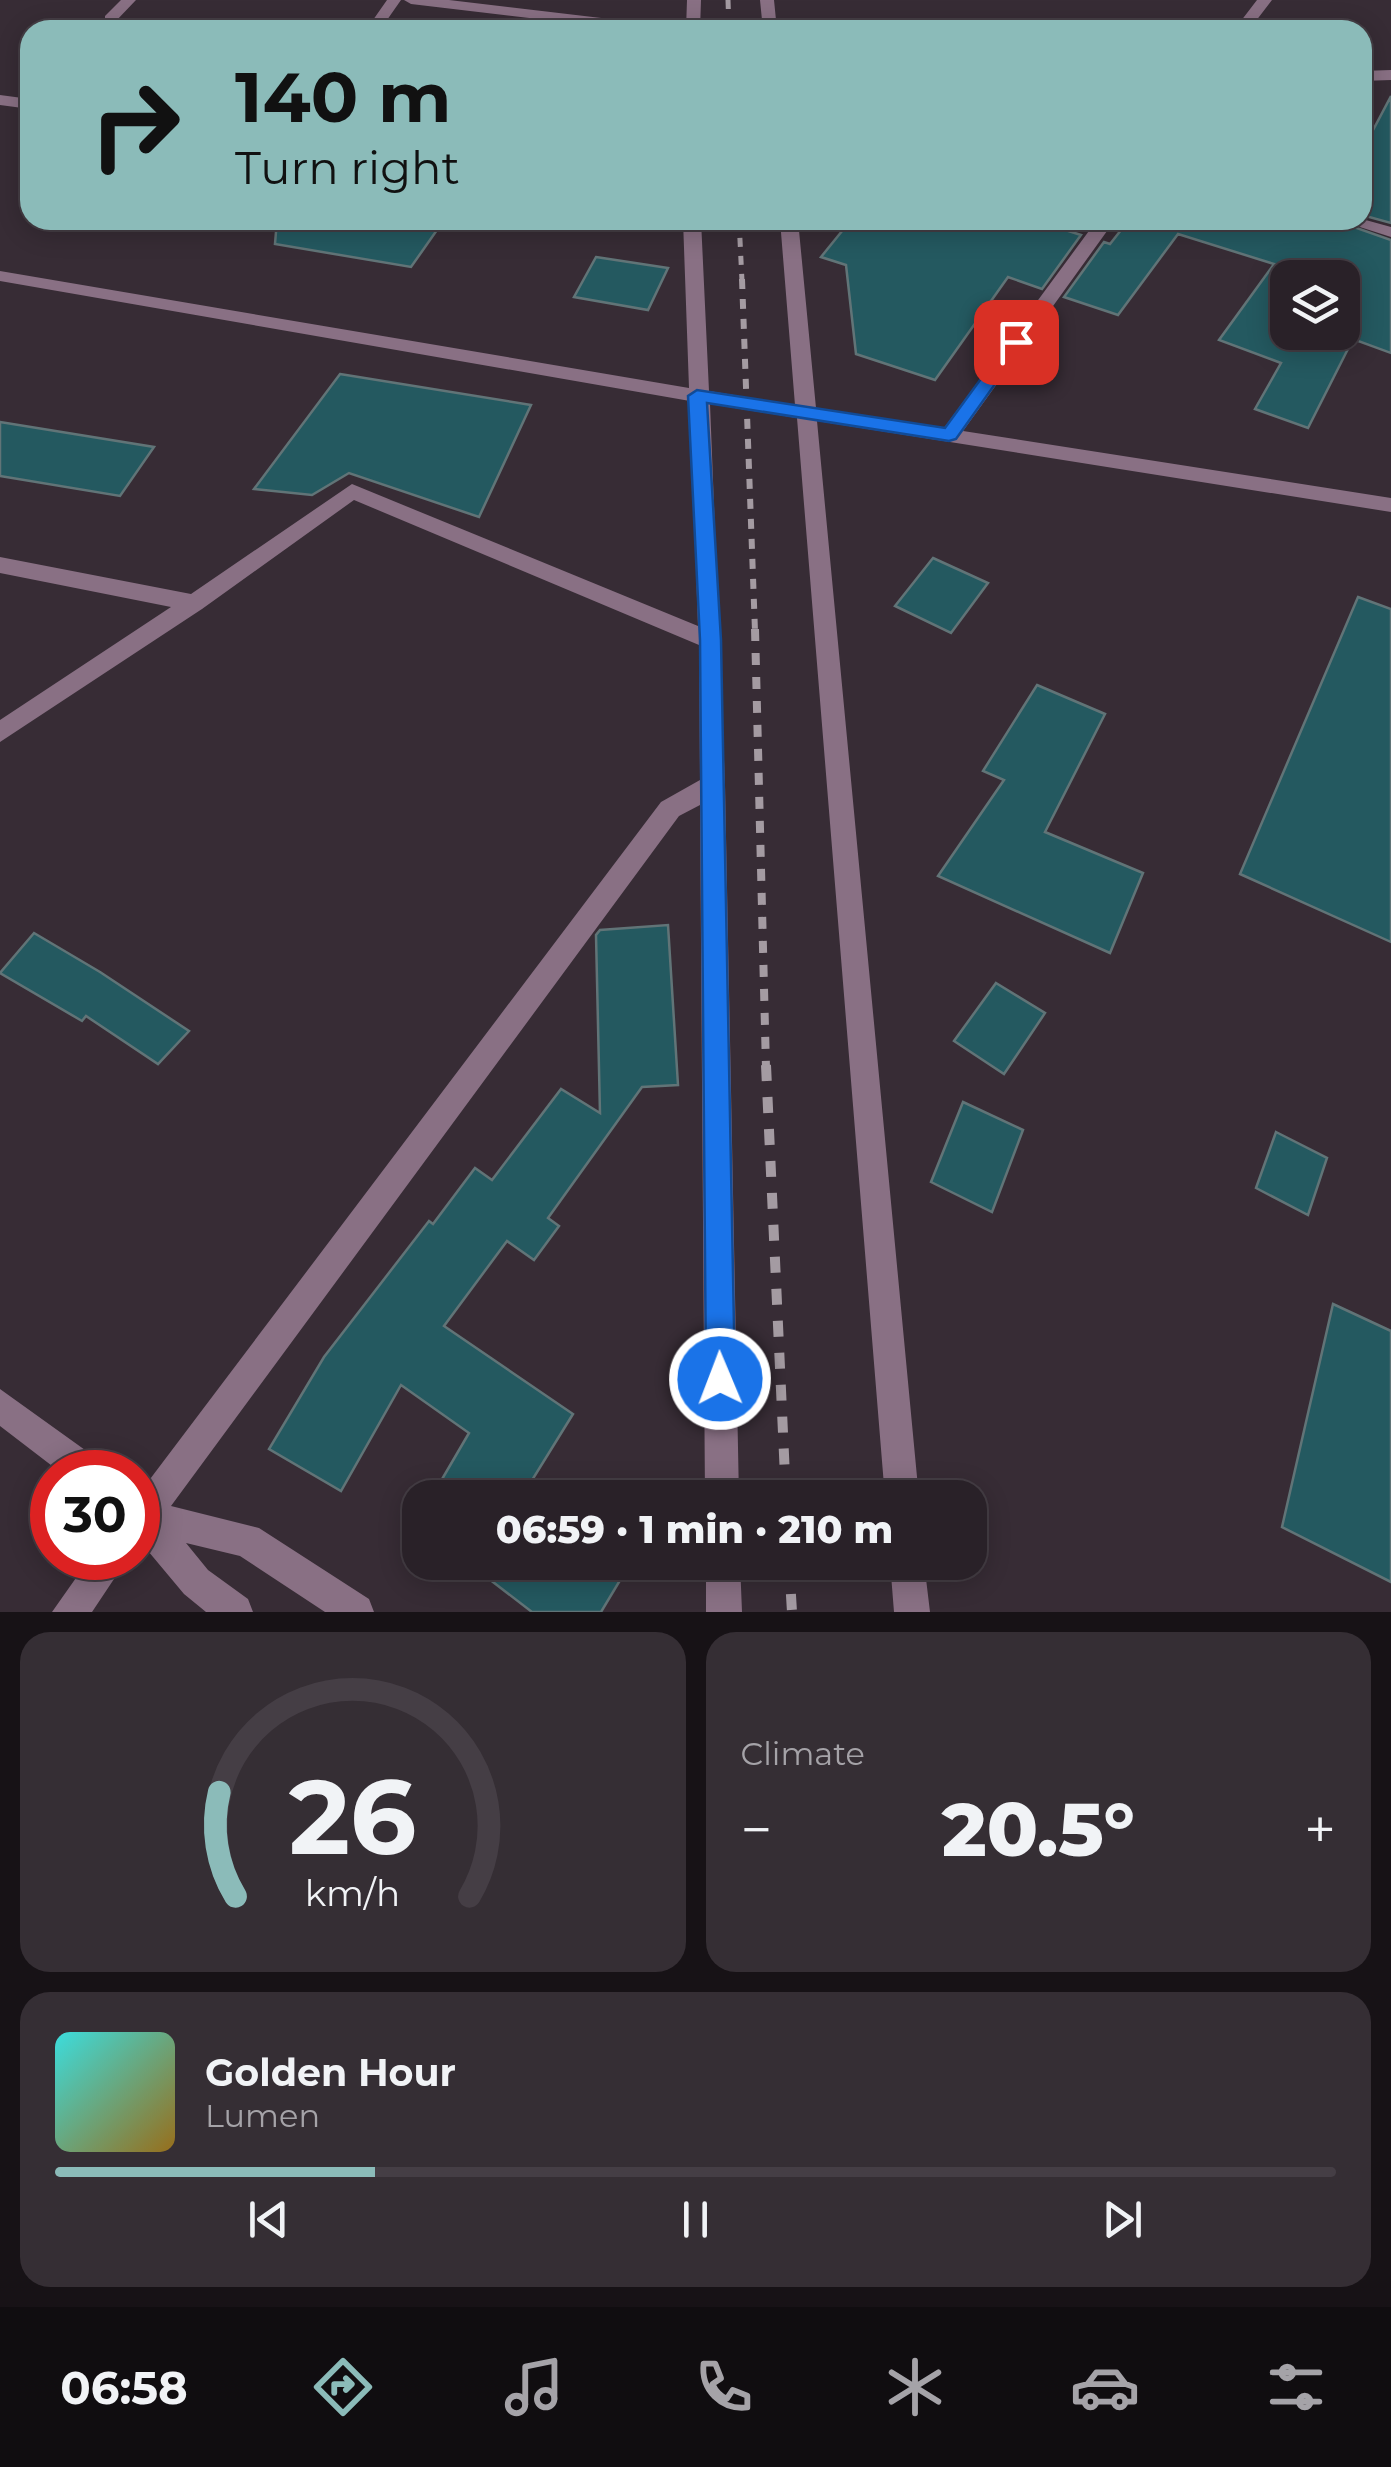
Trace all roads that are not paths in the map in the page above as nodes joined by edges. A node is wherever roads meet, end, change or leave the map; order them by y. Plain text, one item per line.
1 (130, 0) edge
2 (411, 0) edge
3 (1264, 0) edge
4 (110, 20) dead end
5 (583, 20) edge
6 (1249, 20) edge
7 (692, 230) edge
8 (789, 230) edge
9 (1099, 230) edge
10 (0, 276) edge
11 (697, 396) junction
12 (807, 413) junction
13 (949, 434) junction
14 (1391, 505) edge
15 (0, 564) edge
16 (194, 603) junction
17 (710, 640) junction
18 (0, 732) edge
19 (713, 784) junction
20 (0, 1405) edge
21 (58, 1450) edge
22 (722, 1480) edge
23 (900, 1480) edge
24 (160, 1488) edge
25 (160, 1521) edge
26 (160, 1540) edge
27 (94, 1580) edge
28 (723, 1580) edge
29 (909, 1580) edge
30 (70, 1612) edge
31 (235, 1612) edge
32 (356, 1612) edge
33 (724, 1612) edge
34 (912, 1612) edge

1 - 4 street
2 - 5 street
3 - 6 street
7 - 11 street
8 - 12 street
9 - 13 street
10 - 11 street
11 - 12 street
11 - 17 street
12 - 13 street
12 - 23 street
13 - 14 street
15 - 16 street
16 - 17 street
16 - 18 street
17 - 19 street
19 - 22 street
19 - 24 street
20 - 21 street
25 - 32 street
26 - 31 street
27 - 30 street
28 - 33 street
29 - 34 street

